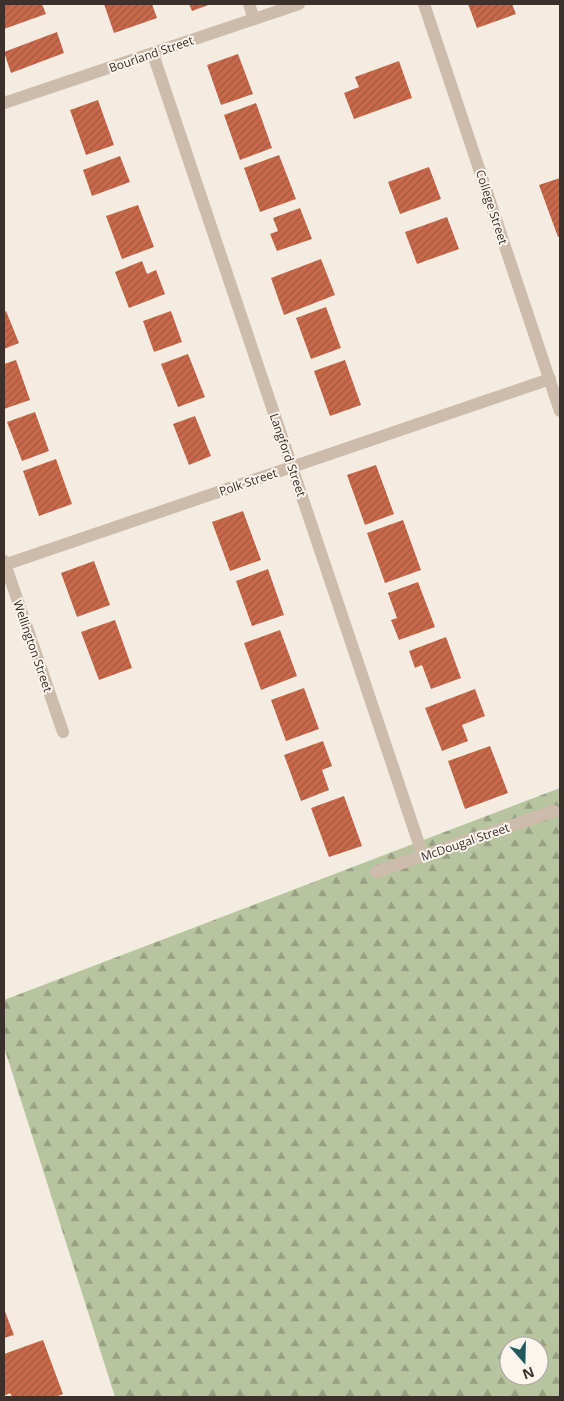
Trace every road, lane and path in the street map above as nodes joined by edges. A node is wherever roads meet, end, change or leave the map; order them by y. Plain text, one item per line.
1 (249, 4) edge
2 (299, 4) edge
3 (424, 4) edge
4 (254, 19) junction
5 (153, 54) junction
6 (4, 103) edge
7 (550, 379) junction
8 (560, 411) edge
9 (292, 467) junction
10 (4, 564) edge
11 (63, 732) dead end
12 (554, 811) dead end
13 (423, 856) junction
14 (376, 872) dead end

1 - 4 street
2 - 4 street, Bourland Street
3 - 7 street, College Street
4 - 5 street, Bourland Street
5 - 6 street, Bourland Street
5 - 9 street, Langford Street
7 - 8 street, College Street
7 - 9 street, Polk Street
9 - 10 street, Polk Street
9 - 13 street, Langford Street
10 - 11 street, Wellington Street
12 - 13 street, McDougal Street
13 - 14 street, McDougal Street

